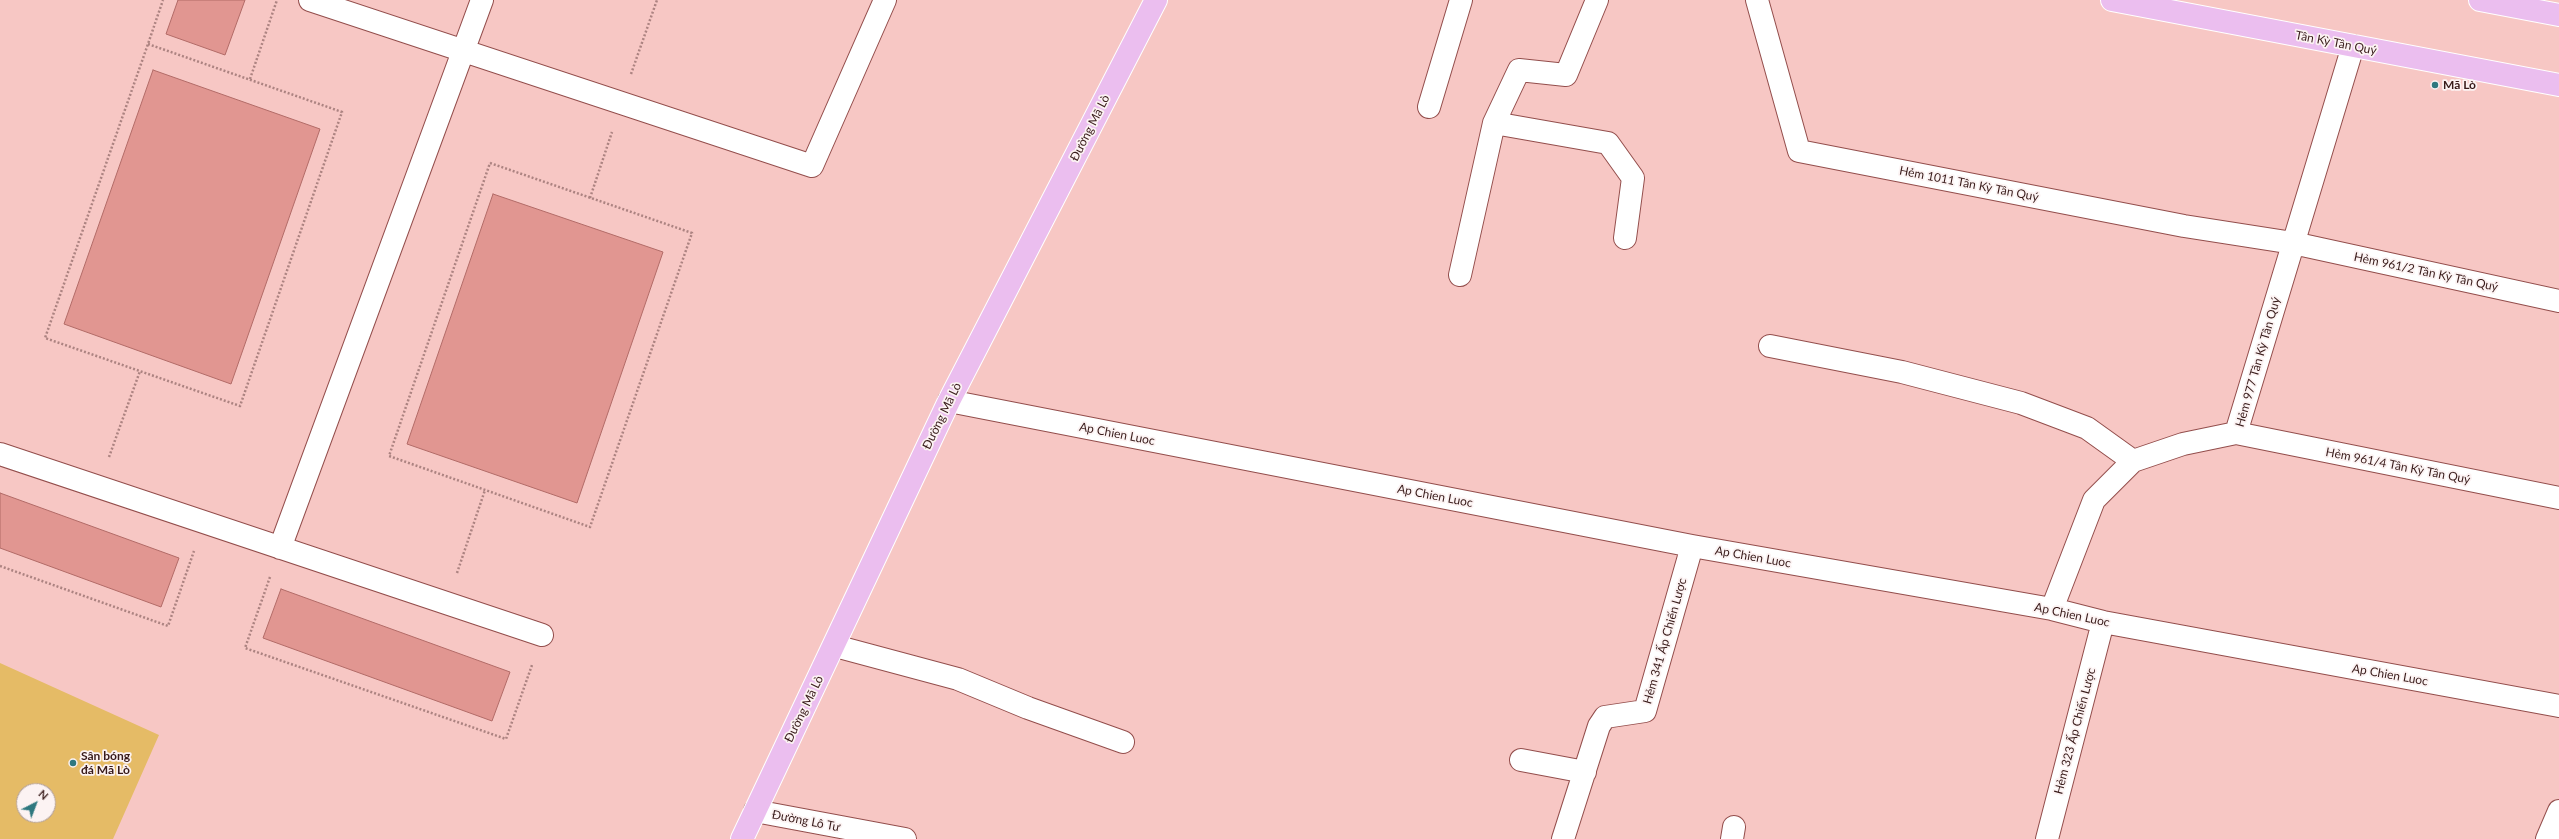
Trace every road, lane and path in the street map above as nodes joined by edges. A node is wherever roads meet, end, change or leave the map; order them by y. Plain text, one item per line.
1 (163, 0) edge
2 (278, 0) edge
3 (310, 0) edge
4 (482, 0) edge
5 (885, 0) edge
6 (1156, 0) edge
7 (1461, 0) edge
8 (1597, 0) edge
9 (1757, 0) edge
10 (2112, 0) edge
11 (2480, 0) edge
12 (2559, 15) edge
13 (148, 44) junction
14 (2353, 46) junction
15 (463, 50) junction
16 (250, 79) junction
17 (2559, 85) edge
18 (1429, 107) dead end
19 (1494, 123) junction
20 (1625, 238) dead end
21 (2293, 243) junction
22 (1460, 275) dead end
23 (2559, 300) edge
24 (1770, 346) dead end
25 (140, 371) junction
26 (949, 401) junction
27 (2236, 433) junction
28 (0, 454) edge
29 (2133, 461) junction
30 (99, 487) junction
31 (485, 490) junction
32 (2559, 498) edge
33 (204, 522) junction
34 (1692, 546) junction
35 (280, 548) junction
36 (0, 566) edge
37 (446, 604) junction
38 (2052, 609) junction
39 (2103, 622) junction
40 (542, 636) joint
41 (834, 646) junction
42 (2559, 706) edge
43 (1123, 742) dead end
44 (1521, 760) dead end
45 (1585, 772) junction
46 (755, 811) junction
47 (2559, 811) edge
48 (742, 839) edge
49 (905, 839) edge
50 (1563, 839) edge
51 (2047, 839) edge
52 (2547, 839) edge

1 - 13 path
2 - 16 path
3 - 15 street
4 - 15 street
5 - 15 street
6 - 26 main road, Đường Mã Lò
7 - 18 street
8 - 19 street
9 - 21 street, Hẻm 1011 Tân Kỳ Tân Quý
10 - 14 main road, Tân Kỳ Tân Quý
11 - 12 main road
13 - 16 path
13 - 25 path
14 - 17 main road, Tân Kỳ Tân Quý
14 - 21 street, Hẻm 977 Tân Kỳ Tân Quý
15 - 35 street
16 - 25 path
19 - 20 street
19 - 22 street
21 - 23 street, Hẻm 961/2 Tân Kỳ Tân Quý
21 - 27 street, Hẻm 977 Tân Kỳ Tân Quý
24 - 29 street
25 - 30 path
26 - 34 street, Ap Chien Luoc
26 - 41 main road, Đường Mã Lò
27 - 29 street, Hẻm 977 Tân Kỳ Tân Quý
27 - 32 street, Hẻm 961/4 Tân Kỳ Tân Quý
28 - 30 street
29 - 38 street, Hẻm 977 Tân Kỳ Tân Quý
30 - 33 street
31 - 31 path
31 - 37 path
33 - 35 street
33 - 36 path
34 - 38 street, Ap Chien Luoc
34 - 45 street, Hẻm 341 Ấp Chiến Lược
35 - 37 street
35 - 40 path
37 - 40 street
38 - 39 street, Ap Chien Luoc
39 - 42 street, Ap Chien Luoc
39 - 51 street, Hẻm 323 Ấp Chiến Lược
41 - 43 street
41 - 46 main road, Đường Mã Lò
44 - 45 street
45 - 50 street, Hẻm 341 Ấp Chiến Lược
46 - 48 main road, Đường Mã Lò
46 - 49 street, Đường Lô Tư
47 - 52 street

